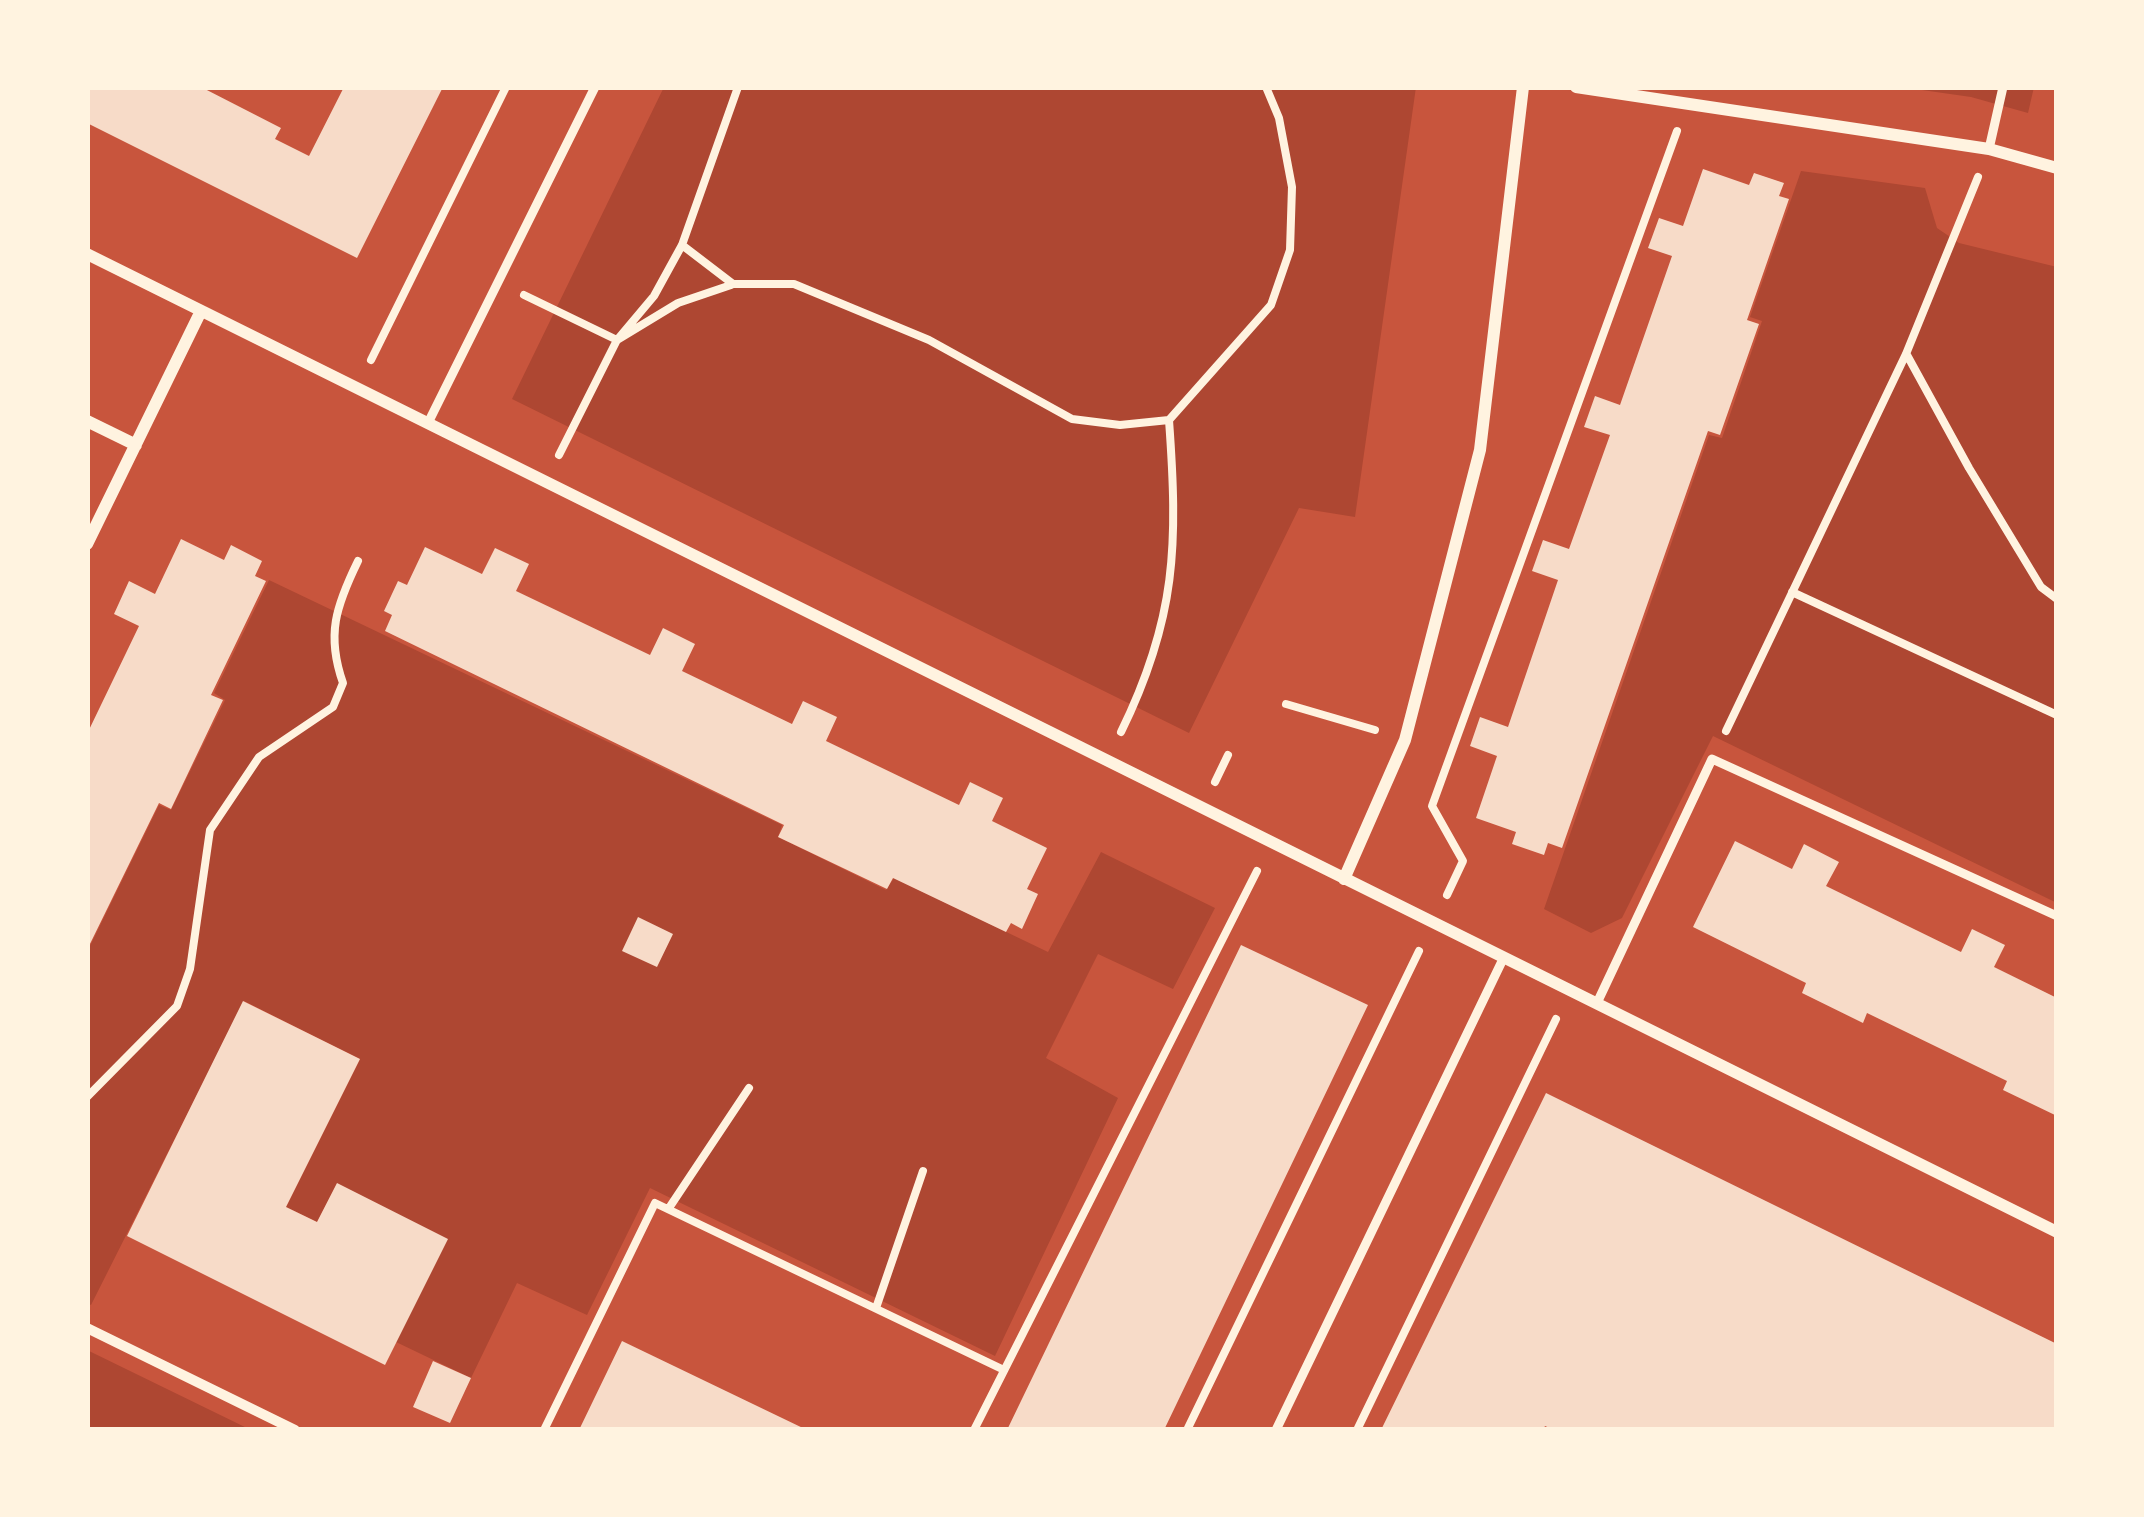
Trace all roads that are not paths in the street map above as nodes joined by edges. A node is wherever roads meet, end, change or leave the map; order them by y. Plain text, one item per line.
1 (595, 87) edge
2 (1523, 87) edge
3 (1576, 87) edge
4 (2003, 87) edge
5 (1989, 149) junction
6 (2057, 168) edge
7 (87, 254) edge
8 (201, 311) junction
9 (87, 422) edge
10 (428, 423) junction
11 (136, 445) junction
12 (87, 544) edge
13 (1344, 879) junction
14 (2057, 916) edge
15 (1504, 957) junction
16 (1597, 1003) junction
17 (2057, 1232) edge
18 (87, 1328) edge
19 (295, 1430) edge
20 (1276, 1430) edge

1 - 10 lane
2 - 13 street
3 - 5 street
4 - 5 lane
5 - 6 street
7 - 8 street
8 - 10 street
8 - 11 street
9 - 11 street
10 - 13 street
11 - 12 street
13 - 15 street
14 - 16 lane
15 - 16 street
15 - 20 lane
16 - 17 street
18 - 19 street

